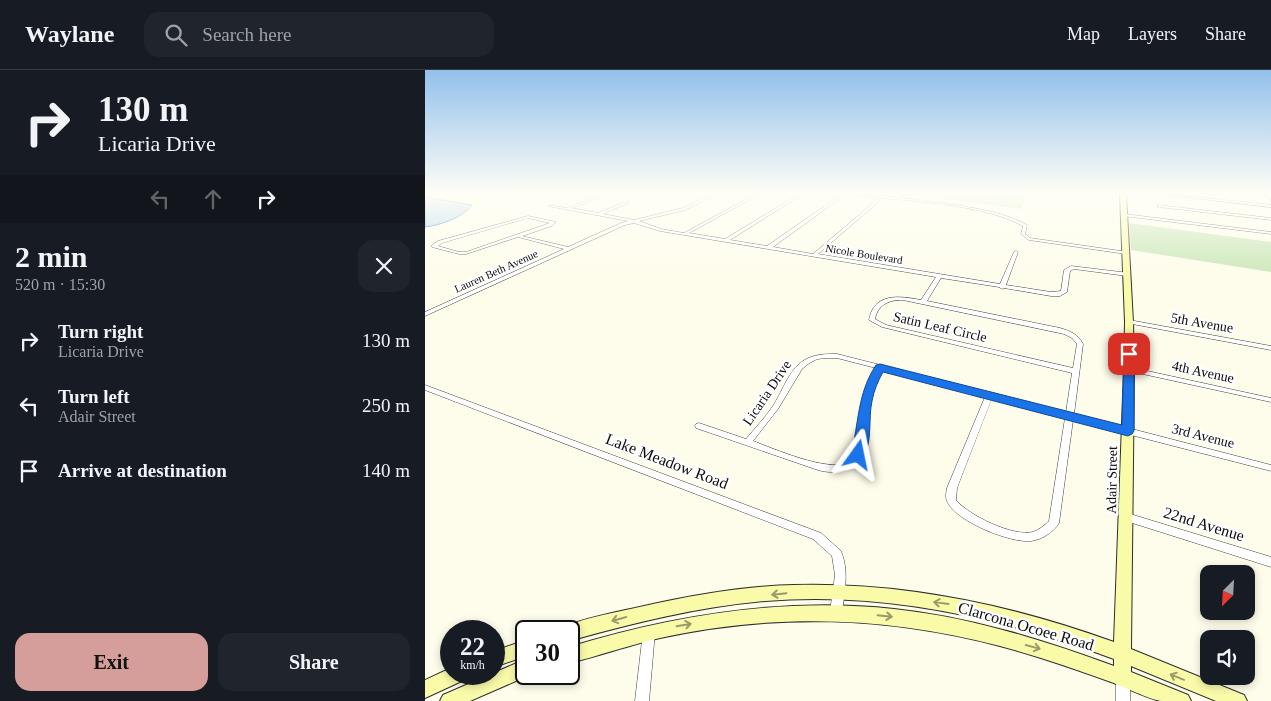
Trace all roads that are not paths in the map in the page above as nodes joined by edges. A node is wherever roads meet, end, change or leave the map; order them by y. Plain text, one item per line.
1 (501, 223) edge
2 (553, 223) edge
3 (627, 223) edge
4 (639, 223) edge
5 (704, 223) edge
6 (753, 223) edge
7 (803, 223) edge
8 (851, 223) edge
9 (1022, 223) edge
10 (1124, 223) edge
11 (1193, 223) edge
12 (1271, 233) edge
13 (685, 234) junction
14 (518, 236) junction
15 (725, 241) junction
16 (768, 248) junction
17 (569, 249) junction
18 (1016, 252) dead end
19 (1126, 254) junction
20 (814, 255) junction
21 (1127, 274) junction
22 (939, 276) junction
23 (1003, 287) junction
24 (923, 302) junction
25 (425, 314) edge
26 (1129, 322) junction
27 (1271, 348) edge
28 (880, 368) junction
29 (1129, 369) junction
30 (1075, 371) junction
31 (425, 386) edge
32 (989, 395) junction
33 (1271, 400) edge
34 (1069, 416) junction
35 (699, 426) dead end
36 (1128, 431) junction
37 (748, 442) junction
38 (1271, 468) edge
39 (1127, 517) junction
40 (1271, 562) edge
41 (839, 593) junction
42 (836, 612) junction
43 (580, 630) edge
44 (649, 632) junction
45 (580, 652) edge
46 (1122, 655) junction
47 (515, 673) edge
48 (1123, 677) junction
49 (440, 682) edge
50 (425, 689) edge
51 (449, 701) edge
52 (642, 701) edge
53 (1123, 701) edge
54 (1182, 701) edge
55 (1238, 701) edge

1 - 14 street
2 - 14 street
3 - 17 street, Lauren Beth Avenue
4 - 13 street, Nicole Boulevard
5 - 13 street
6 - 15 street
7 - 16 street
8 - 20 street
9 - 19 street
10 - 19 street, Adair Street
11 - 12 street
13 - 15 street, Nicole Boulevard
14 - 17 street
15 - 16 street, Nicole Boulevard
16 - 20 street, Nicole Boulevard
17 - 25 street, Lauren Beth Avenue
18 - 23 street
19 - 21 street, Adair Street
20 - 22 street, Nicole Boulevard
21 - 23 street, Nicole Boulevard
21 - 26 street, Adair Street
22 - 23 street, Nicole Boulevard
22 - 24 street
24 - 30 street, Satin Leaf Circle
24 - 30 street, Satin Leaf Circle
26 - 27 street, 5th Avenue
26 - 29 street, Adair Street
28 - 32 street, Licaria Drive
28 - 37 street, Licaria Drive
28 - 37 street
29 - 33 street, 4th Avenue
29 - 36 street, Adair Street
30 - 34 street
31 - 41 street, Lake Meadow Road
32 - 34 street, Licaria Drive
32 - 34 street
34 - 36 street, Licaria Drive
35 - 37 street
36 - 38 street, 3rd Avenue
36 - 39 street, Adair Street
39 - 40 street, 22nd Avenue
39 - 46 street, Adair Street
41 - 42 street, Lake Meadow Road
41 -> 43 street, Clarcona Ocoee Road
46 -> 41 street, Clarcona Ocoee Road
44 -> 42 street, Clarcona Ocoee Road
42 -> 48 street, Clarcona Ocoee Road
44 - 45 street, Clarcona Ocoee Road
44 - 52 street
46 - 48 street, Adair Street
55 -> 46 street, Clarcona Ocoee Road
47 - 51 street
48 - 53 street
48 - 54 street, Clarcona Ocoee Road
49 - 50 street

